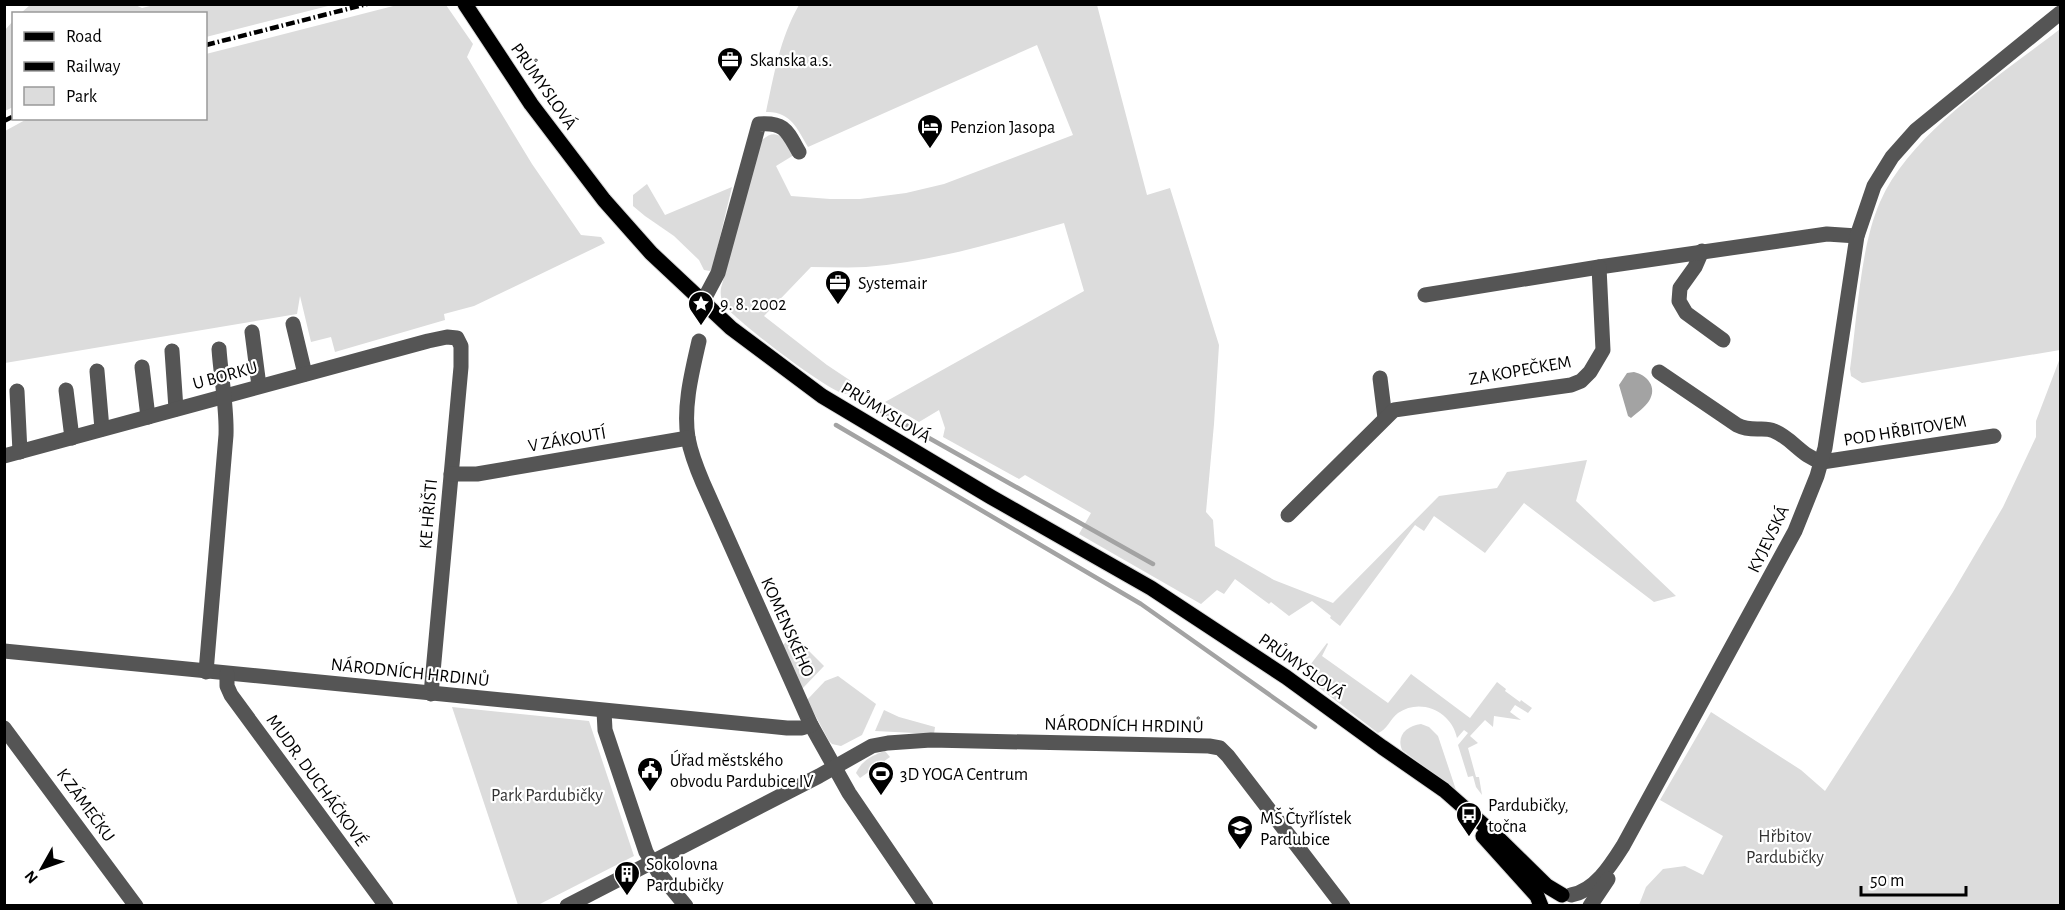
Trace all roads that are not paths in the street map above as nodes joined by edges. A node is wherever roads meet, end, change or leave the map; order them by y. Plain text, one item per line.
1 (465, 4) edge
2 (2061, 13) edge
3 (799, 152) dead end
4 (1857, 236) junction
5 (1702, 251) junction
6 (1599, 267) junction
7 (1425, 296) dead end
8 (702, 303) junction
9 (293, 324) dead end
10 (252, 332) dead end
11 (457, 338) joint
12 (699, 340) dead end
13 (1723, 340) dead end
14 (219, 349) dead end
15 (172, 351) dead end
16 (142, 367) dead end
17 (97, 370) dead end
18 (1659, 372) dead end
19 (305, 374) junction
20 (1380, 378) dead end
21 (259, 386) junction
22 (66, 390) dead end
23 (16, 391) dead end
24 (223, 396) junction
25 (176, 409) junction
26 (148, 417) junction
27 (1385, 418) junction
28 (102, 429) junction
29 (1994, 436) dead end
30 (72, 438) junction
31 (688, 438) junction
32 (20, 452) junction
33 (4, 456) edge
34 (1822, 462) junction
35 (451, 474) junction
36 (1288, 515) dead end
37 (4, 651) edge
38 (206, 672) junction
39 (227, 674) junction
40 (431, 694) junction
41 (604, 711) junction
42 (810, 725) junction
43 (4, 728) edge
44 (1382, 747) junction
45 (834, 768) junction
46 (1632, 831) junction
47 (651, 862) junction
48 (1567, 895) junction
49 (1342, 905) edge
50 (136, 906) edge
51 (386, 906) edge
52 (567, 906) edge
53 (686, 906) edge
54 (926, 906) edge
55 (1544, 906) edge
56 (1585, 906) edge
57 (1590, 906) edge

1 - 8 main road, PRŮMYSLOVÁ
2 - 4 street, KYJEVSKÁ
3 - 8 street
4 - 5 street
4 - 34 street, KYJEVSKÁ
5 - 6 street
5 - 13 street
6 - 7 street
6 - 27 street, ZA KOPEČKEM
8 - 44 main road, PRŮMYSLOVÁ
9 - 19 street
10 - 21 street
11 - 19 street, U BORKU
11 - 35 street, KE HŘIŠTI
12 - 31 street, KOMENSKÉHO
14 - 24 street
15 - 25 street
16 - 26 street
17 - 28 street
18 - 34 street
19 - 21 street, U BORKU
20 - 27 street
21 - 24 street, U BORKU
22 - 30 street
23 - 32 street
24 - 25 street, U BORKU
24 - 38 street
25 - 26 street, U BORKU
26 - 28 street, U BORKU
27 - 36 street, ZA KOPEČKEM
28 - 30 street, U BORKU
29 - 34 street, POD HŘBITOVEM
30 - 32 street, U BORKU
31 - 35 street, V ZÁKOUTÍ
31 - 42 street, KOMENSKÉHO
32 - 33 street, U BORKU
34 - 46 street, KYJEVSKÁ
35 - 40 street, KE HŘIŠTI
37 - 38 street, NÁRODNÍCH HRDINŮ
38 - 39 street, NÁRODNÍCH HRDINŮ
39 - 40 street, NÁRODNÍCH HRDINŮ
39 - 51 street, MUDR. DUCHÁČKOVÉ
40 - 41 street, NÁRODNÍCH HRDINŮ
41 - 42 street, NÁRODNÍCH HRDINŮ
41 - 47 street
42 - 45 street, KOMENSKÉHO
43 - 50 street, K ZÁMEČKU
44 - 48 main road, PRŮMYSLOVÁ
44 - 55 main road, PRŮMYSLOVÁ
45 - 47 street, NÁRODNÍCH HRDINŮ
45 - 49 street, NÁRODNÍCH HRDINŮ
45 - 54 street, KOMENSKÉHO
46 - 48 street, KYJEVSKÁ
46 - 57 street, KYJEVSKÁ
47 - 52 street, NÁRODNÍCH HRDINŮ
47 - 53 street
48 - 55 street, KYJEVSKÁ
48 - 56 street

